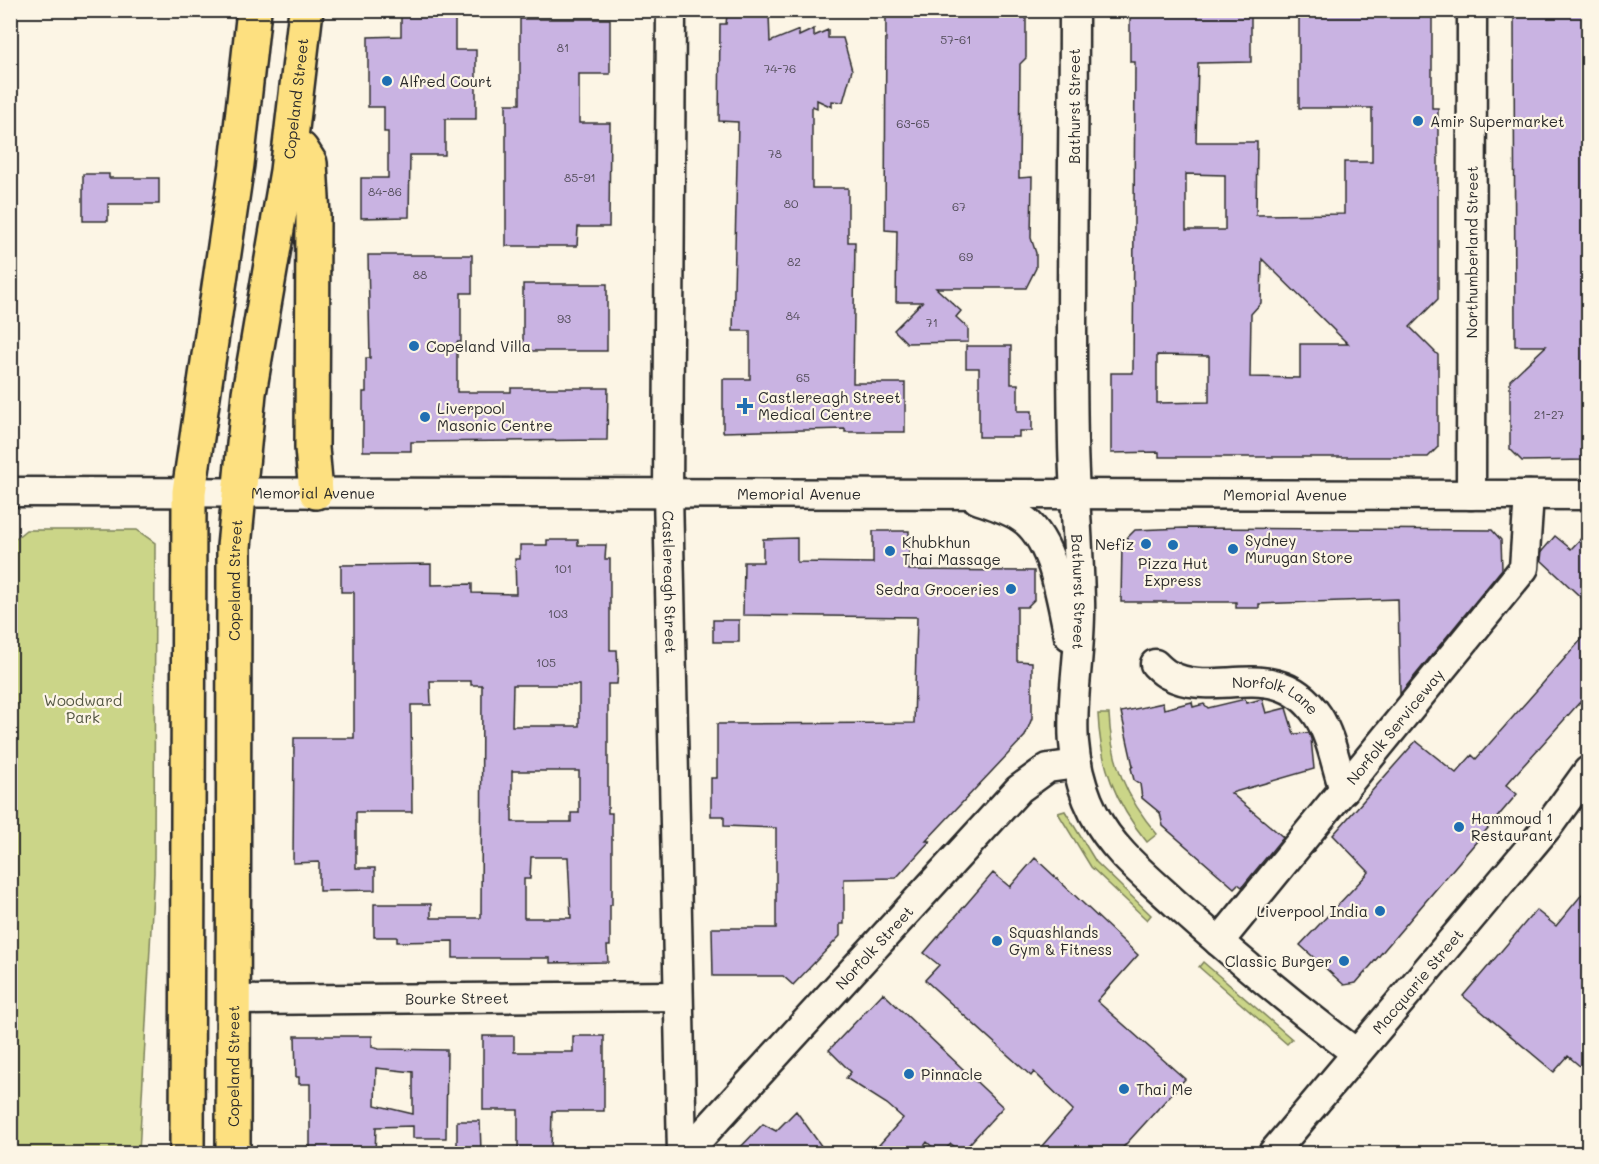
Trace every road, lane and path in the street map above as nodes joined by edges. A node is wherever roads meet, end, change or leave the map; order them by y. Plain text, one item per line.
1 (254, 10) edge
2 (306, 10) edge
3 (671, 10) edge
4 (1074, 10) edge
5 (1472, 10) edge
6 (291, 143) junction
7 (238, 491) junction
8 (10, 492) edge
9 (189, 492) junction
10 (316, 492) junction
11 (958, 493) junction
12 (668, 494) junction
13 (1077, 494) junction
14 (1471, 495) junction
15 (1529, 495) junction
16 (1588, 495) edge
17 (1075, 662) junction
18 (1155, 664) dead end
19 (1077, 764) junction
20 (1587, 780) edge
21 (1344, 790) junction
22 (1219, 942) junction
23 (678, 996) junction
24 (235, 1000) junction
25 (1356, 1053) junction
26 (187, 1154) edge
27 (233, 1154) edge
28 (683, 1154) edge
29 (1272, 1154) edge

1 - 9 highway
2 - 6 highway, Copeland Street
3 - 12 street, Castlereagh Street
4 - 13 street, Bathurst Street
5 - 14 street, Northumberland Street
6 - 7 highway, Copeland Street
6 - 10 highway
7 - 9 street, Memorial Avenue
7 - 10 street, Memorial Avenue
7 - 24 highway, Copeland Street
8 - 9 street, Memorial Avenue
9 - 26 highway
10 - 12 street, Memorial Avenue
11 - 12 street, Memorial Avenue
11 - 13 street, Memorial Avenue
11 - 17 street
12 - 23 street, Castlereagh Street
13 - 14 street, Memorial Avenue
13 - 17 street, Bathurst Street
14 - 15 street, Memorial Avenue
15 - 16 street, Memorial Avenue
15 - 21 street, Norfolk Serviceway
17 - 19 street, Bathurst Street
18 - 21 street, Norfolk Lane
19 - 22 street, Bathurst Street
19 - 28 street, Norfolk Street
20 - 25 street, Macquarie Street
21 - 22 street, Norfolk Serviceway
22 - 25 street, Bathurst Street
23 - 24 street, Bourke Street
23 - 28 street, Castlereagh Street
24 - 27 highway, Copeland Street
25 - 29 street, Macquarie Street

